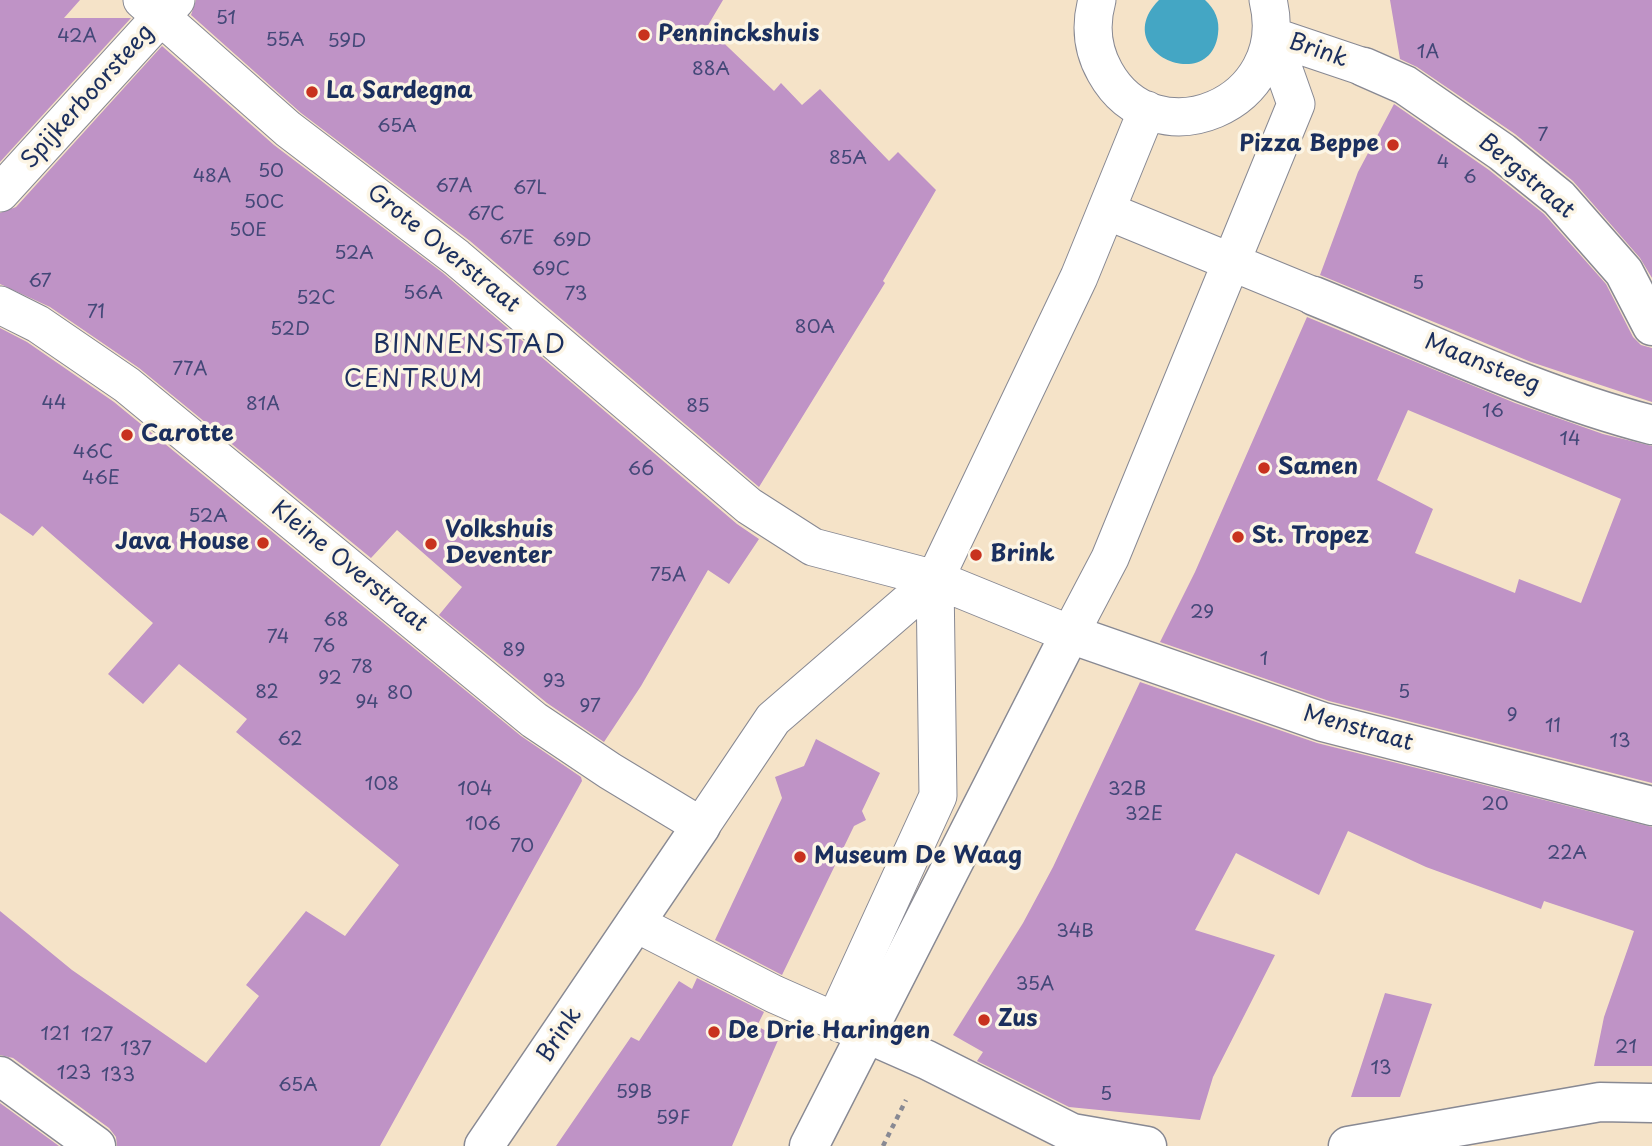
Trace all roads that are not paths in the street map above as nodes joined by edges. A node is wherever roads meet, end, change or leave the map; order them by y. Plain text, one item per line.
1 (1097, 0) edge
2 (1268, 0) edge
3 (160, 6) edge
4 (1272, 36) junction
5 (1364, 67) joint
6 (1147, 110) junction
7 (0, 193) edge
8 (1107, 211) junction
9 (1232, 262) junction
10 (1314, 296) joint
11 (0, 305) edge
12 (1652, 326) edge
13 (1652, 425) edge
14 (935, 579) junction
15 (1062, 619) junction
16 (1652, 806) edge
17 (701, 826) junction
18 (635, 923) junction
19 (852, 1027) junction
20 (0, 1076) edge
21 (1652, 1103) edge
22 (96, 1146) edge
23 (484, 1146) edge
24 (809, 1146) edge
25 (1147, 1146) edge
26 (1348, 1146) edge

1 - 6 street, Brink
2 - 4 street, Brink
3 - 7 street, Spijkerboorsteeg
3 - 14 street, Grote Overstraat
4 - 5 street, Brink
4 - 6 street, Brink
4 - 9 street, Brink
5 - 12 street, Bergstraat
6 - 8 street, Brink
8 - 9 street
8 - 14 street, Brink
9 - 10 street
9 - 15 street, Brink
10 - 13 street, Maansteeg
11 - 17 street, Kleine Overstraat
14 - 15 street
14 - 17 street, Brink
14 - 19 street, Brink
15 - 16 street, Menstraat
15 - 19 street, Brink
17 - 18 street, Brink
18 - 19 street
18 - 23 street, Brink
19 - 24 street, Brink
19 - 25 street
20 - 22 street
21 - 26 street

